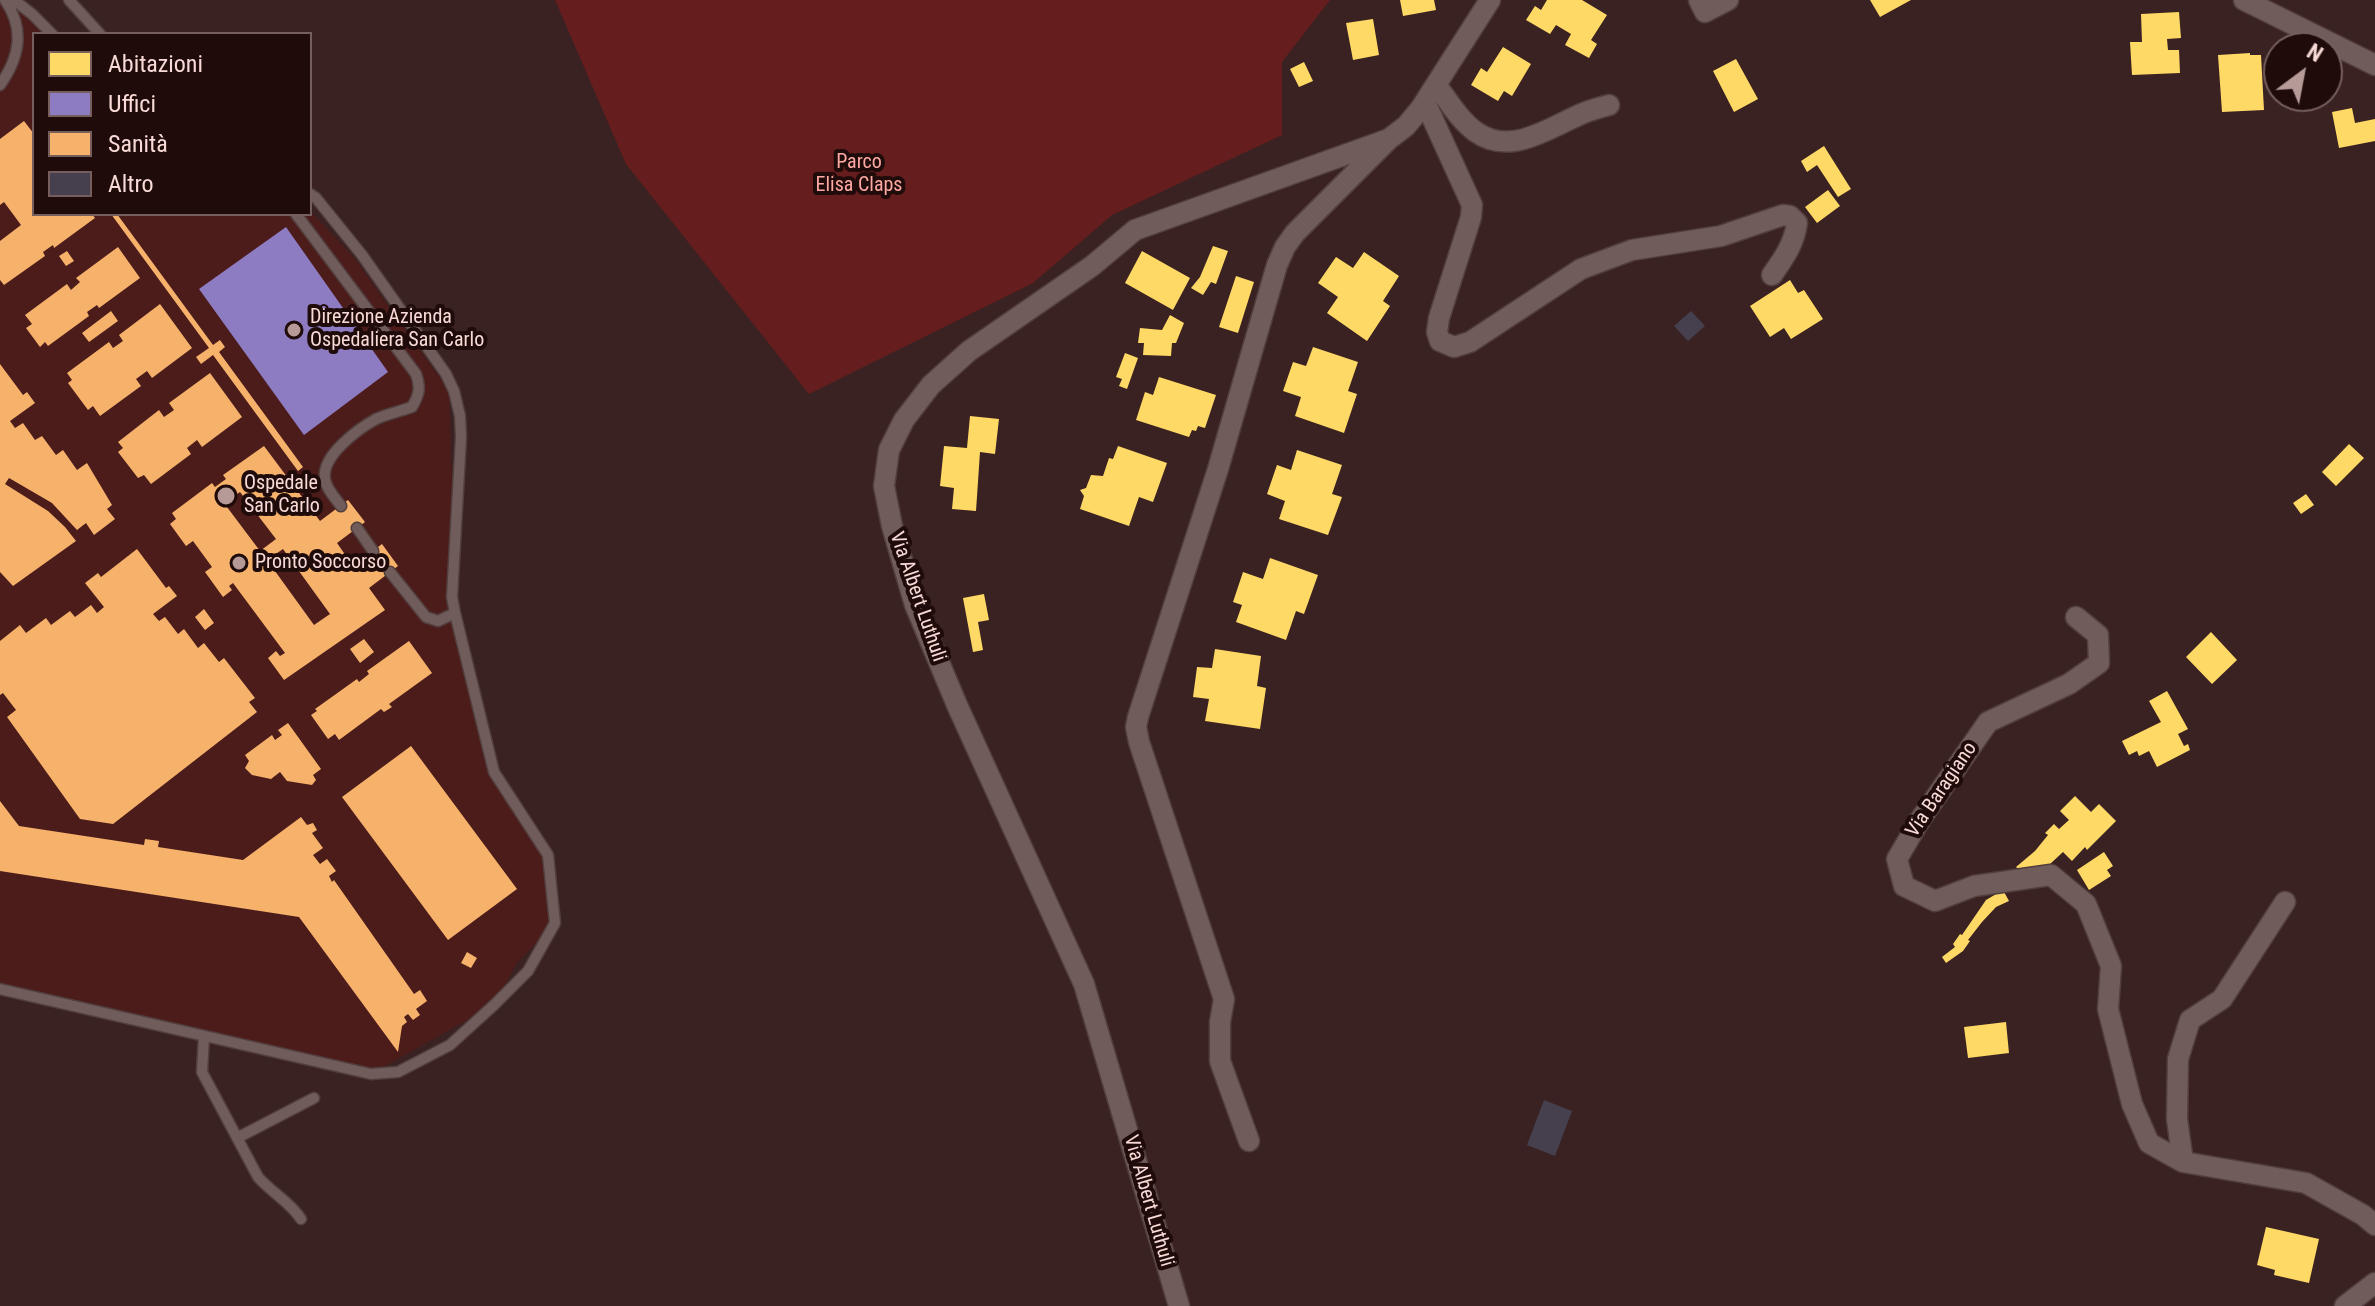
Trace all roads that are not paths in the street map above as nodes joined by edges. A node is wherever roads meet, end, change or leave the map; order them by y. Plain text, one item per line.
1 (5, 0) edge
2 (14, 0) edge
3 (69, 0) edge
4 (1490, 0) edge
5 (1699, 0) edge
6 (1728, 0) edge
7 (2244, 0) edge
8 (50, 32) edge
9 (98, 32) edge
10 (2375, 65) edge
11 (0, 85) edge
12 (1430, 93) junction
13 (1609, 105) dead end
14 (1389, 139) junction
15 (312, 195) edge
16 (298, 216) edge
17 (1772, 275) dead end
18 (341, 506) dead end
19 (357, 528) dead end
20 (373, 551) dead end
21 (390, 572) dead end
22 (455, 613) junction
23 (2076, 617) dead end
24 (2285, 902) dead end
25 (0, 989) edge
26 (204, 1036) junction
27 (314, 1098) dead end
28 (237, 1138) junction
29 (1249, 1141) dead end
30 (2183, 1162) junction
31 (301, 1219) dead end
32 (2375, 1225) edge
33 (2375, 1283) edge
34 (1179, 1306) edge
35 (2345, 1306) edge

1 - 11 lane
2 - 8 lane
3 - 9 lane
4 - 12 street, Via Albert Luthuli
5 - 6 street
7 - 10 street
12 - 13 street
12 - 14 street, Via Albert Luthuli
12 - 17 street
14 - 29 street, Via Albert Luthuli
14 - 34 street, Via Albert Luthuli
15 - 22 lane
16 - 18 lane
19 - 20 lane
21 - 22 lane
22 - 26 lane
23 - 30 street, Via Baragiano
24 - 30 street
25 - 26 lane
26 - 28 lane
27 - 28 lane
28 - 31 lane
30 - 32 street, Via Baragiano
33 - 35 street

